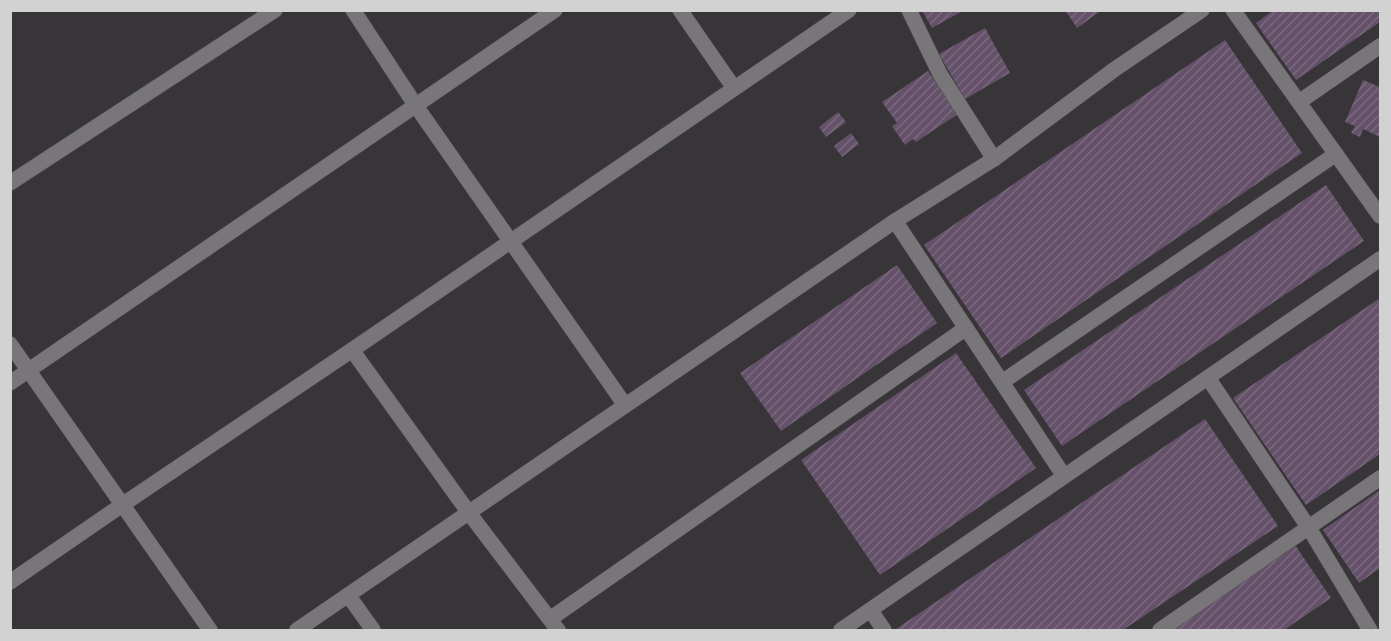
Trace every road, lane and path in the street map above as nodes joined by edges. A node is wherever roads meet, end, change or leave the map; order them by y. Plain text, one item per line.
1 (275, 10) edge
2 (353, 10) edge
3 (555, 10) edge
4 (680, 10) edge
5 (849, 10) edge
6 (909, 10) edge
7 (1202, 10) edge
8 (1233, 10) edge
9 (1380, 46) edge
10 (734, 88) junction
11 (1299, 102) junction
12 (416, 106) junction
13 (1336, 154) junction
14 (994, 159) junction
15 (10, 183) edge
16 (1380, 216) edge
17 (895, 220) junction
18 (510, 241) junction
19 (1380, 259) edge
20 (966, 328) junction
21 (10, 344) edge
22 (352, 350) junction
23 (29, 370) junction
24 (1208, 378) junction
25 (1002, 382) junction
26 (10, 383) edge
27 (625, 405) junction
28 (1064, 476) junction
29 (1380, 478) edge
30 (122, 505) junction
31 (469, 513) junction
32 (1309, 528) junction
33 (10, 582) edge
34 (348, 595) junction
35 (871, 611) junction
36 (554, 625) edge
37 (210, 630) edge
38 (297, 630) edge
39 (373, 630) edge
40 (841, 630) edge
41 (884, 630) edge
42 (1160, 630) edge
43 (1370, 630) edge

1 - 15 street
2 - 12 street
3 - 12 street
4 - 10 street
5 - 10 street
6 - 14 street
7 - 14 street
8 - 11 street
9 - 11 street
10 - 18 street
11 - 13 street
12 - 18 street
12 - 23 street
13 - 16 street
13 - 25 street
14 - 17 street
17 - 20 street
17 - 27 street
18 - 22 street
18 - 27 street
19 - 24 street
20 - 25 street
20 - 36 street
21 - 23 street
22 - 30 street
22 - 31 street
23 - 26 street
23 - 30 street
24 - 28 street
24 - 32 street
25 - 28 street
27 - 31 street
28 - 35 street
29 - 32 street
30 - 33 street
30 - 37 street
31 - 34 street
31 - 36 street
32 - 42 street
32 - 43 street
34 - 38 street
34 - 39 street
35 - 40 street
35 - 41 street

